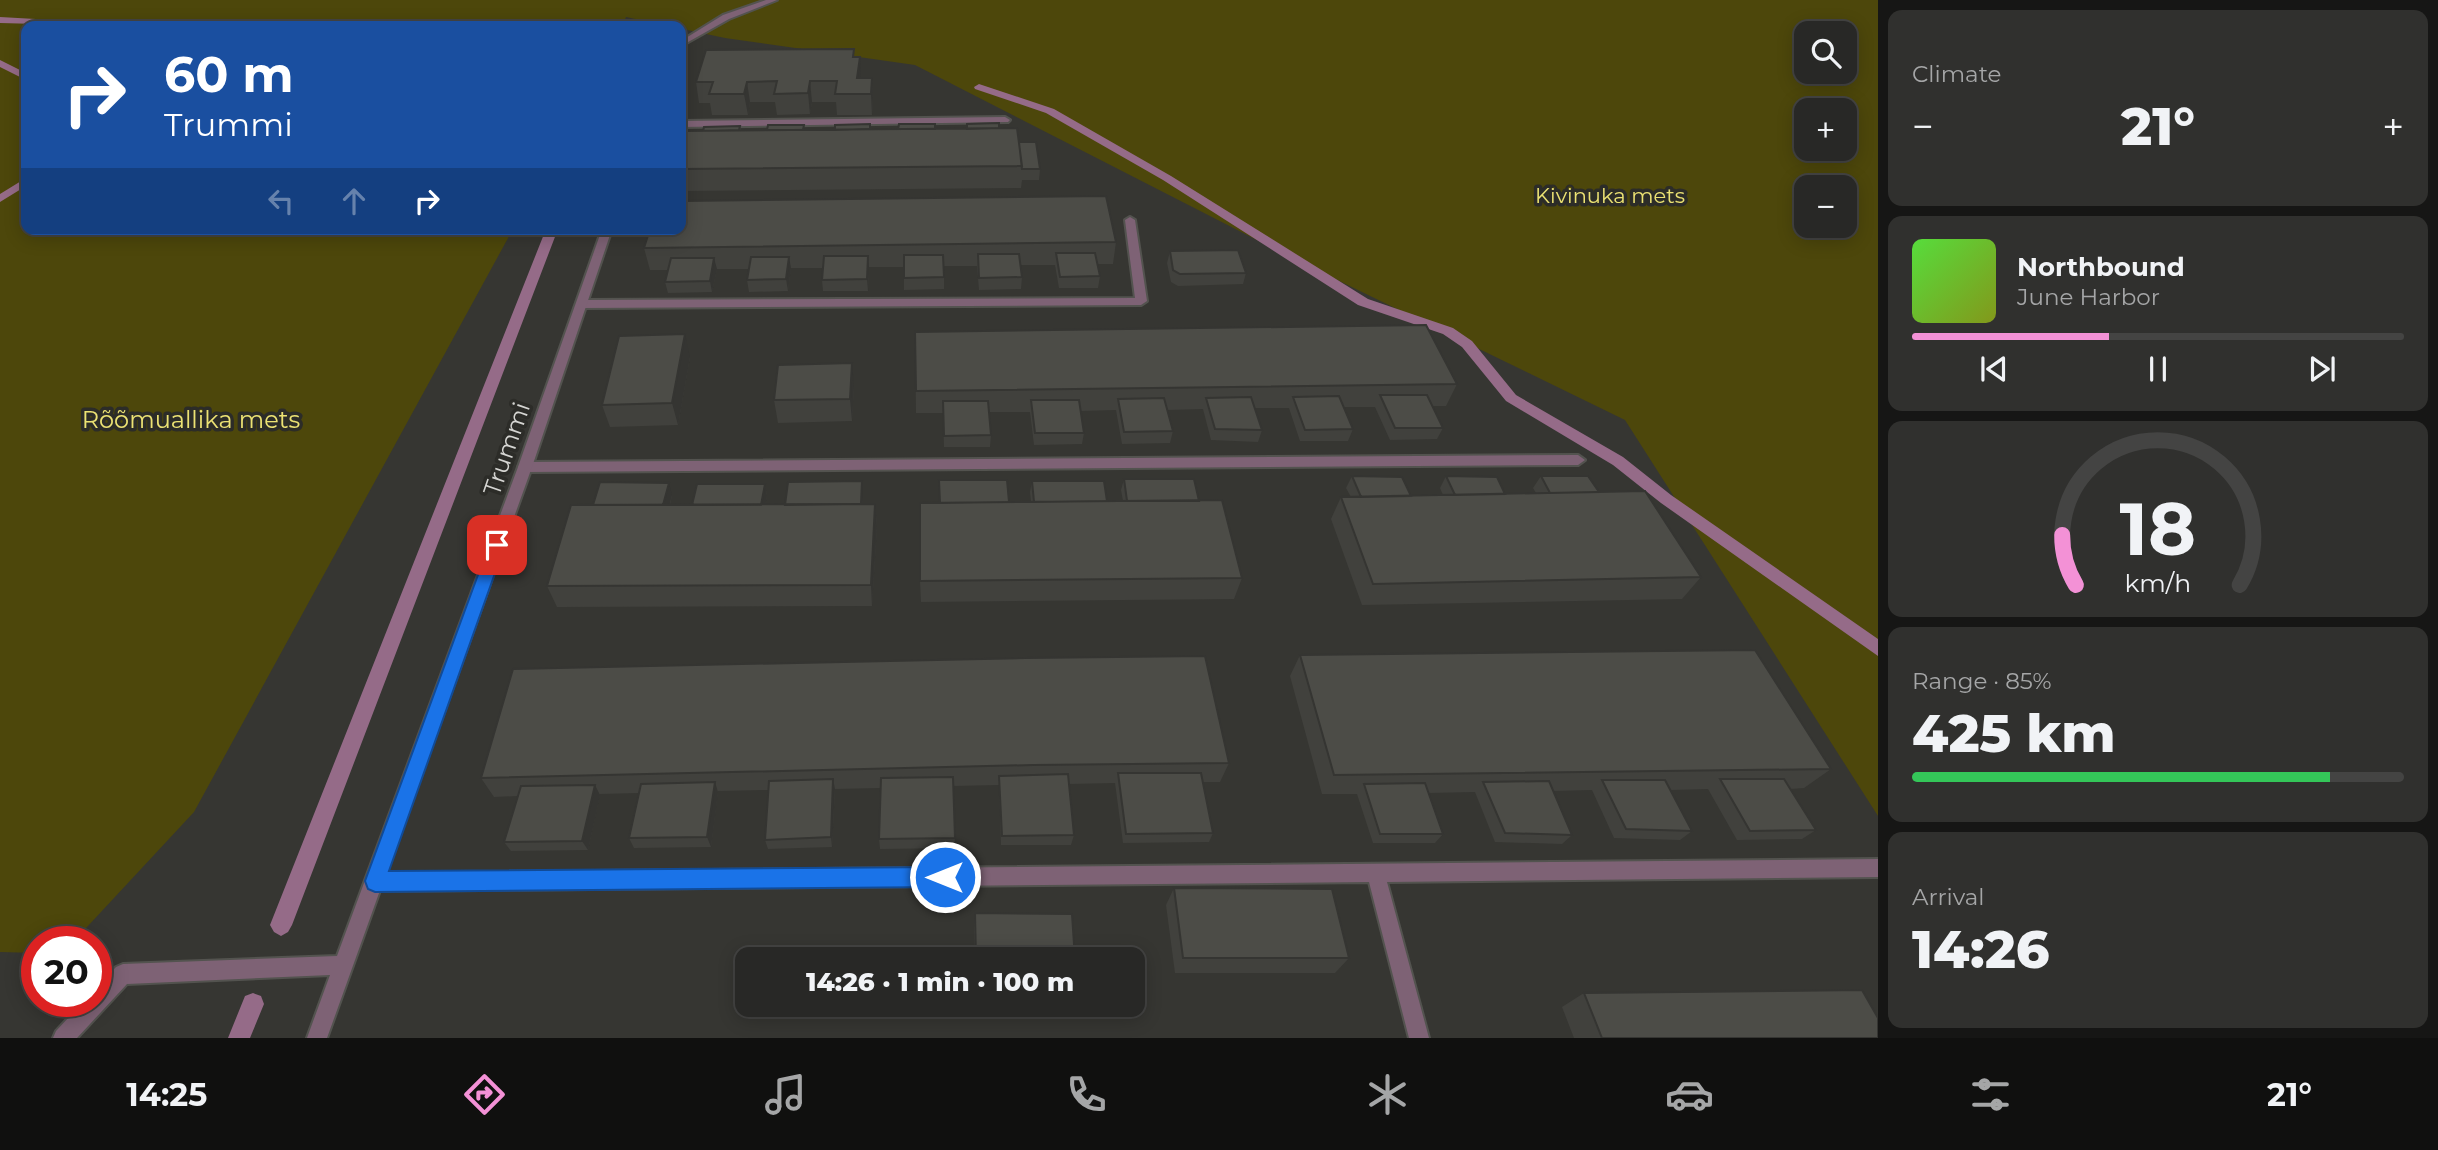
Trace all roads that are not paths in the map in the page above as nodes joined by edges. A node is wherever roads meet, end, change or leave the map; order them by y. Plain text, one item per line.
1 (773, 0) edge
2 (686, 41) edge
3 (1005, 120) dead end
4 (686, 124) edge
5 (1130, 220) dead end
6 (605, 235) edge
7 (582, 304) junction
8 (1577, 460) dead end
9 (525, 467) junction
10 (1878, 868) edge
11 (1376, 873) junction
12 (375, 881) junction
13 (344, 965) junction
14 (63, 1038) edge
15 (317, 1038) edge
16 (1419, 1038) edge

1 - 2 street
3 - 4 street
5 - 7 street
6 - 7 street, Trummi
7 - 9 street, Trummi
8 - 9 street
9 - 12 street, Trummi
10 - 11 street
11 - 12 street
11 - 16 street
12 - 13 street, Trummi
13 - 14 street
13 - 15 street, Trummi

